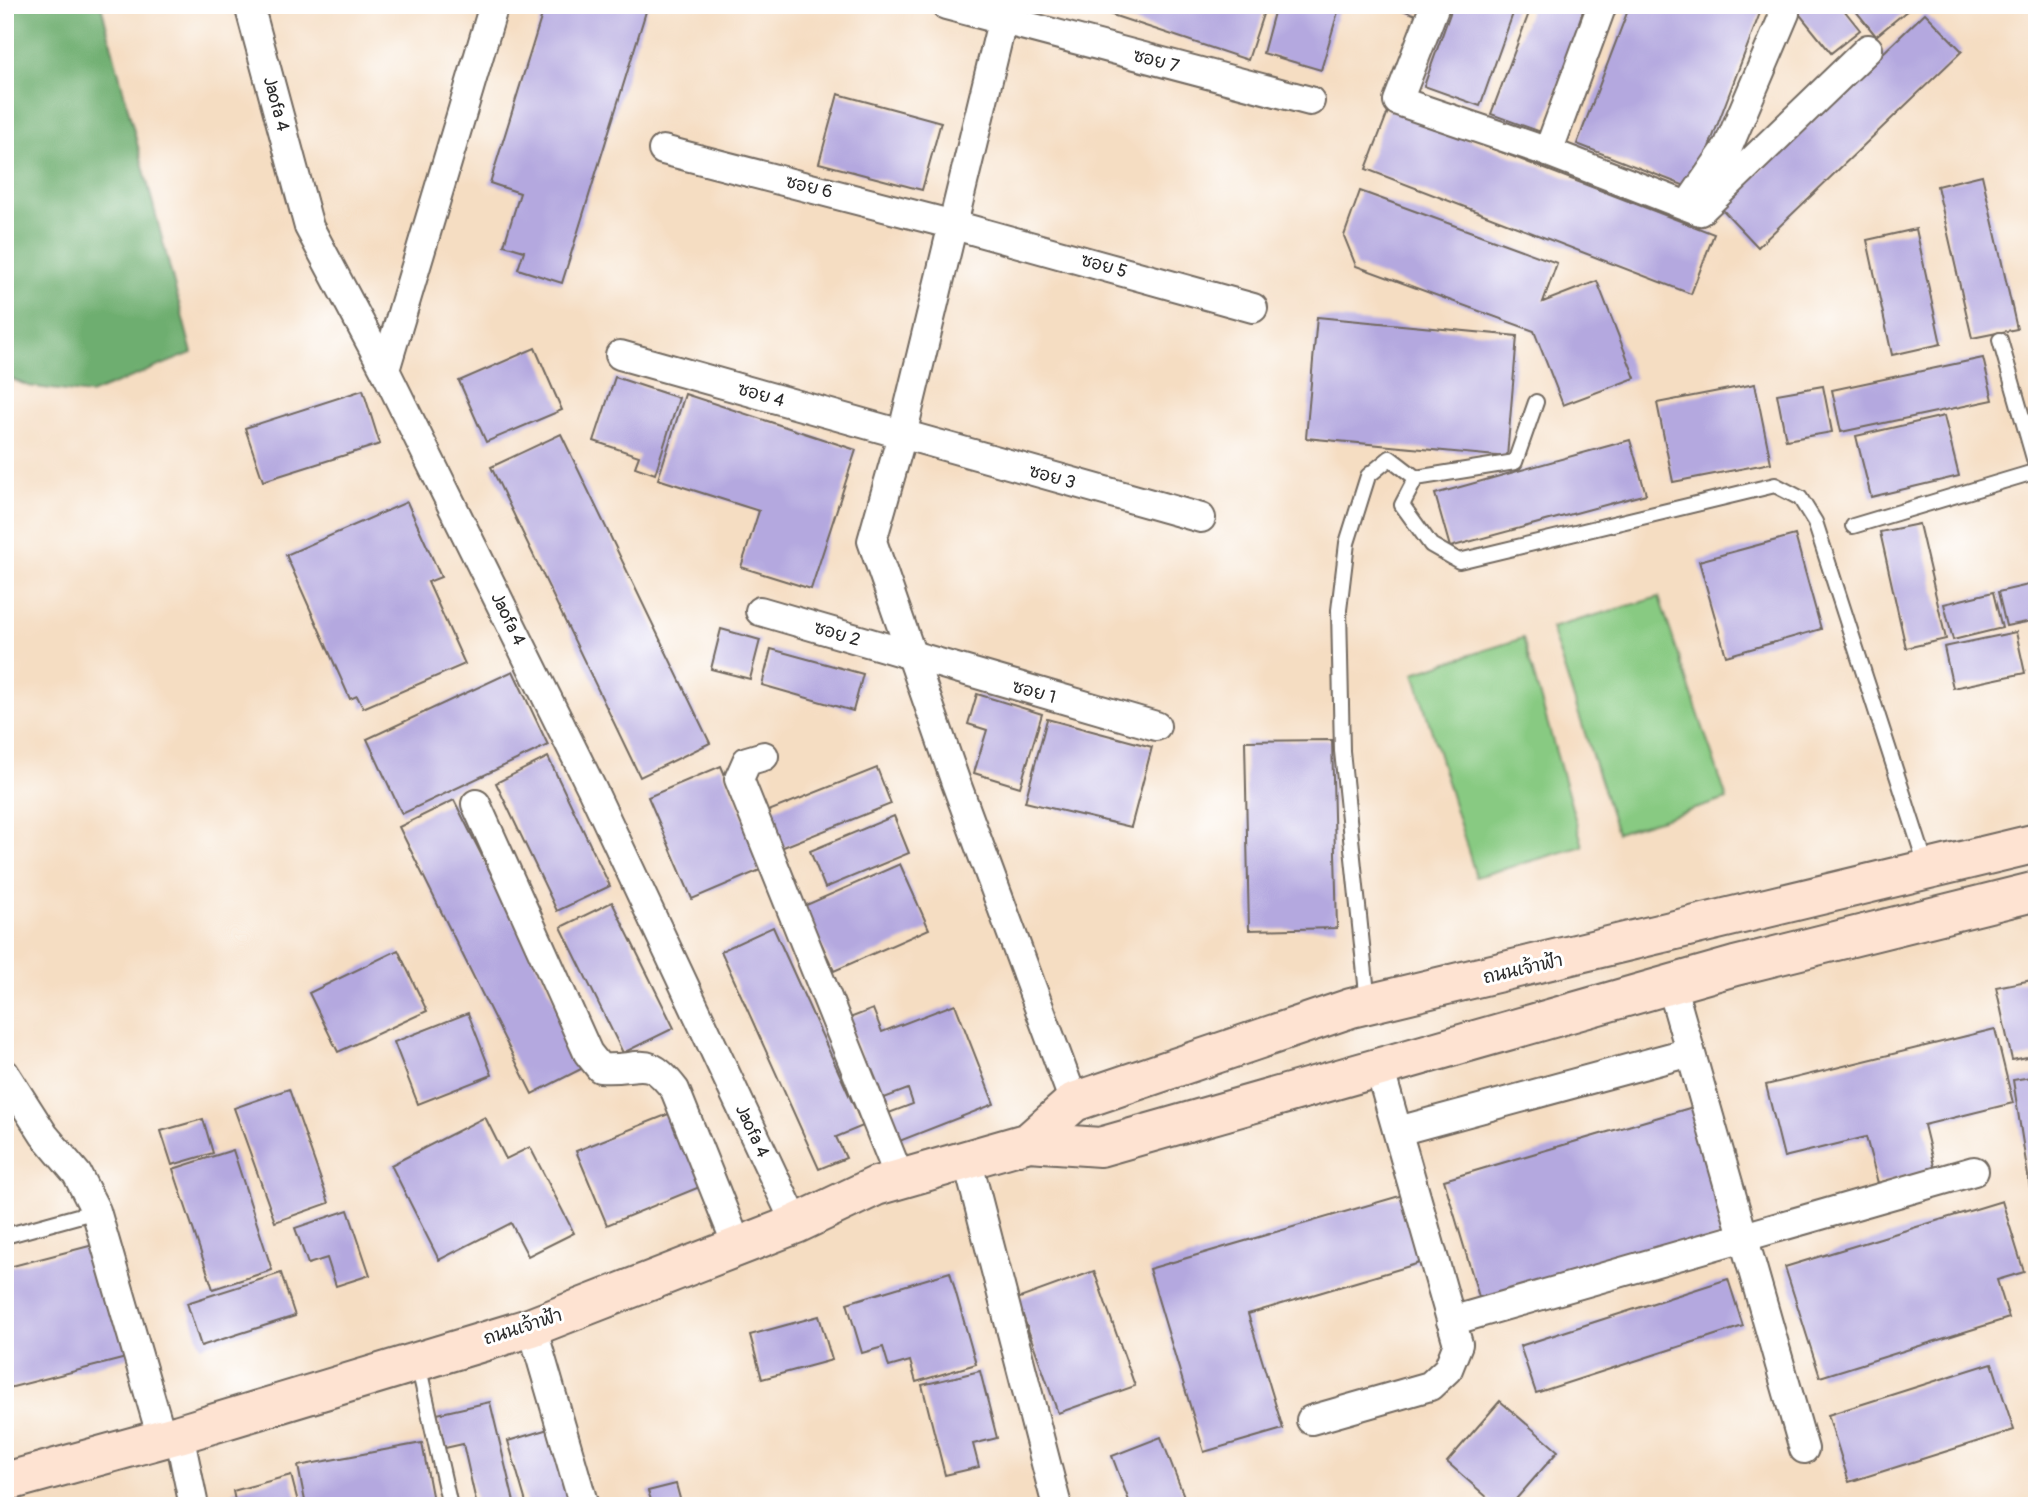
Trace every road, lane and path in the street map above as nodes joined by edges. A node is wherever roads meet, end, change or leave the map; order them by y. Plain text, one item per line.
1 (250, 5) edge
2 (494, 5) edge
3 (946, 5) edge
4 (1435, 5) edge
5 (1602, 5) edge
6 (1779, 5) edge
7 (1004, 13) edge
8 (1868, 50) dead end
9 (1310, 101) dead end
10 (663, 150) dead end
11 (1548, 152) junction
12 (1689, 205) junction
13 (954, 225) junction
14 (1253, 308) dead end
15 (2000, 340) dead end
16 (620, 355) dead end
17 (385, 370) junction
18 (1536, 402) dead end
19 (902, 435) junction
20 (2037, 470) edge
21 (1416, 478) junction
22 (1201, 518) dead end
23 (1853, 526) dead end
24 (760, 611) dead end
25 (913, 658) junction
26 (1156, 726) dead end
27 (764, 755) dead end
28 (476, 804) dead end
29 (2037, 843) edge
30 (1928, 870) junction
31 (2037, 891) edge
32 (1671, 984) junction
33 (1368, 1005) junction
34 (1690, 1052) junction
35 (1379, 1067) junction
36 (5, 1074) edge
37 (1074, 1102) junction
38 (1398, 1131) junction
39 (1029, 1142) junction
40 (967, 1159) junction
41 (1974, 1171) dead end
42 (900, 1179) junction
43 (96, 1211) junction
44 (796, 1224) junction
45 (5, 1236) edge
46 (1743, 1236) junction
47 (737, 1245) junction
48 (1451, 1321) junction
49 (532, 1327) junction
50 (418, 1359) junction
51 (1311, 1420) dead end
52 (170, 1436) junction
53 (1804, 1449) dead end
54 (5, 1482) edge
55 (194, 1506) edge
56 (450, 1506) edge
57 (584, 1506) edge
58 (1057, 1506) edge

1 - 17 street, Jaofa 4
2 - 17 street
3 - 7 street, ซอย 7
4 - 11 street
5 - 11 street
6 - 12 street
7 - 9 street, ซอย 7
7 - 13 street
8 - 12 street
10 - 13 street, ซอย 6
11 - 12 street
13 - 14 street, ซอย 5
13 - 19 street
15 - 20 lane
16 - 19 street, ซอย 4
17 - 44 street, Jaofa 4
18 - 21 lane
19 - 22 street, ซอย 3
19 - 25 street
20 - 23 lane
21 - 30 lane
21 - 33 lane
24 - 25 street, ซอย 2
25 - 26 street, ซอย 1
25 - 37 street
27 - 42 street
28 - 47 street
29 - 30 main road, ถนนเจ้าฟ้า
30 - 33 main road, ถนนเจ้าฟ้า
31 - 32 main road, ถนนเจ้าฟ้า
32 - 34 street
32 - 35 main road, ถนนเจ้าฟ้า
33 - 37 main road, ถนนเจ้าฟ้า
34 - 38 street
34 - 46 street
35 - 38 street
35 - 39 main road, ถนนเจ้าฟ้า
36 - 43 street
37 - 39 main road, ถนนเจ้าฟ้า
38 - 48 street
39 - 40 main road, ถนนเจ้าฟ้า
40 - 42 main road, ถนนเจ้าฟ้า
40 - 58 street
41 - 46 street
42 - 44 main road, ถนนเจ้าฟ้า
43 - 45 lane
43 - 52 street
44 - 47 main road, ถนนเจ้าฟ้า
46 - 48 street
46 - 53 street
47 - 49 main road, ถนนเจ้าฟ้า
48 - 51 street
49 - 50 main road, ถนนเจ้าฟ้า
49 - 57 street
50 - 52 main road, ถนนเจ้าฟ้า
50 - 56 lane
52 - 54 main road, ถนนเจ้าฟ้า
52 - 55 street

